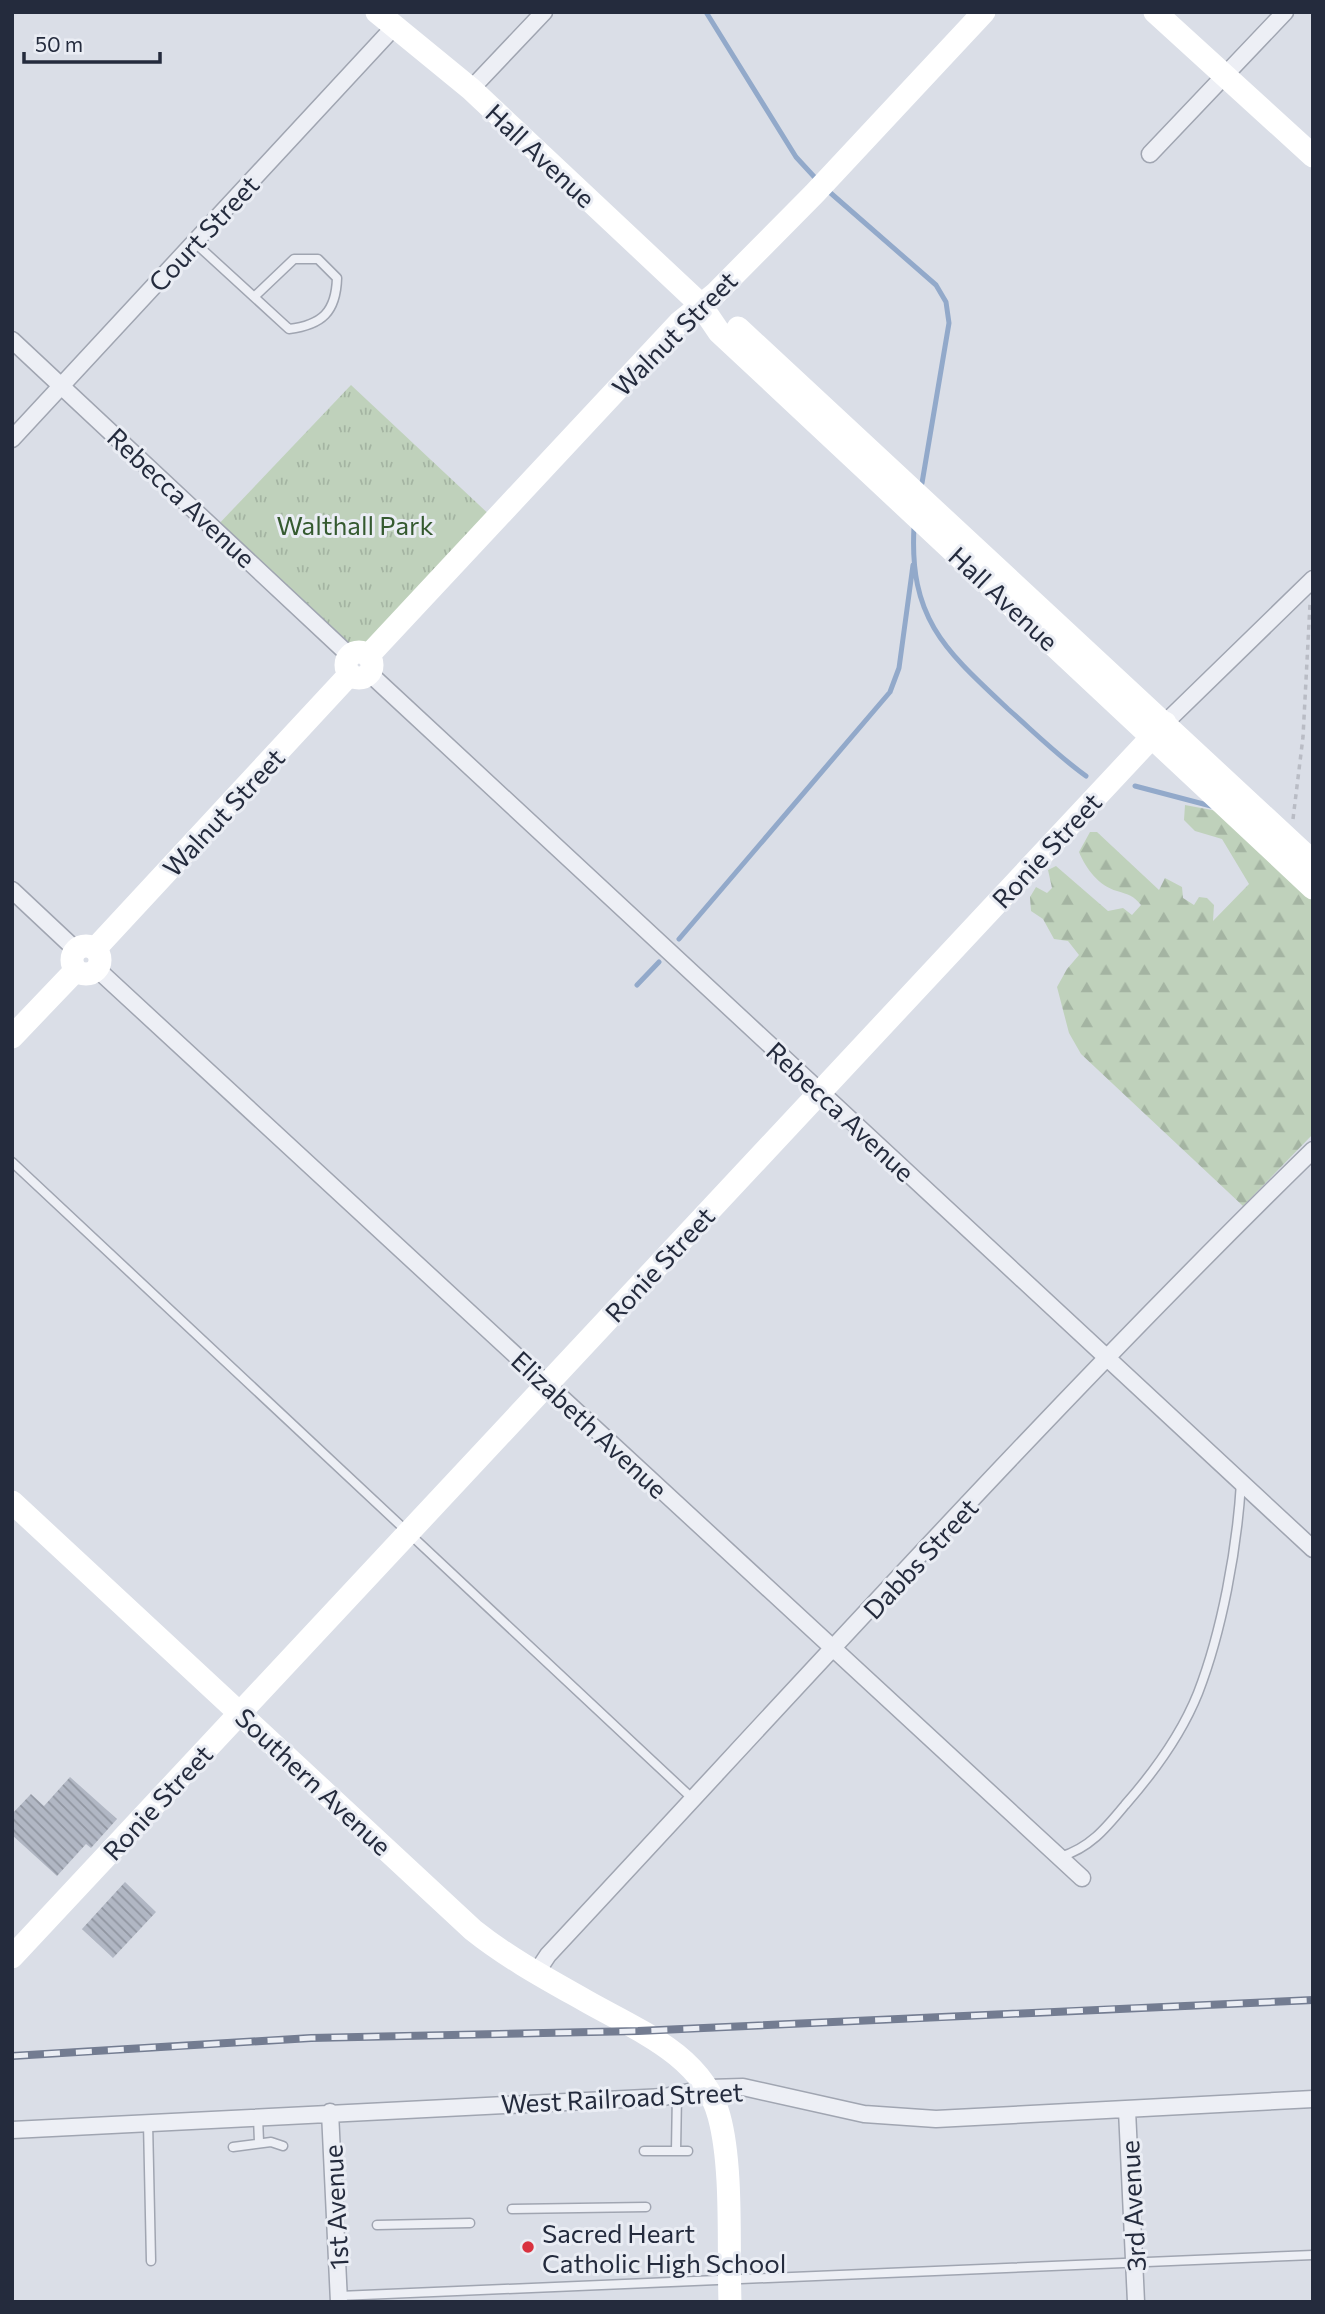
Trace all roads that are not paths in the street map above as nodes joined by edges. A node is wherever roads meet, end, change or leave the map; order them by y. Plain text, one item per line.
1 (544, 12) edge
2 (984, 12) edge
3 (1155, 12) edge
4 (1285, 12) edge
5 (385, 20) edge
6 (1225, 74) junction
7 (471, 89) junction
8 (1150, 154) dead end
9 (1313, 156) edge
10 (194, 242) junction
11 (254, 297) junction
12 (700, 304) junction
13 (12, 340) edge
14 (62, 386) junction
15 (12, 439) edge
16 (1312, 580) edge
17 (359, 665) junction
18 (1158, 730) junction
19 (1313, 862) edge
20 (1313, 888) edge
21 (12, 890) edge
22 (86, 960) junction
23 (12, 1037) edge
24 (821, 1092) junction
25 (1313, 1150) edge
26 (12, 1162) edge
27 (1108, 1358) junction
28 (547, 1383) junction
29 (1241, 1483) junction
30 (12, 1502) edge
31 (410, 1533) junction
32 (1313, 1549) edge
33 (833, 1649) junction
34 (241, 1713) junction
35 (694, 1800) junction
36 (1059, 1857) junction
37 (1082, 1878) dead end
38 (12, 1956) edge
39 (536, 1973) junction
40 (709, 2088) junction
41 (677, 2094) junction
42 (1313, 2099) edge
43 (1127, 2110) junction
44 (330, 2112) junction
45 (258, 2116) junction
46 (148, 2122) junction
47 (12, 2130) edge
48 (259, 2142) junction
49 (283, 2146) dead end
50 (233, 2147) dead end
51 (644, 2151) dead end
52 (676, 2151) junction
53 (688, 2151) dead end
54 (646, 2207) dead end
55 (512, 2209) dead end
56 (470, 2223) dead end
57 (377, 2225) dead end
58 (1313, 2255) edge
59 (151, 2261) dead end
60 (1136, 2263) junction
61 (729, 2278) junction
62 (339, 2299) edge
63 (730, 2302) edge
64 (1136, 2302) edge

1 - 7 street
2 - 12 street, Walnut Street
3 - 6 street
4 - 6 street
5 - 7 street, Hall Avenue
5 - 10 street, Court Street
6 - 8 street
6 - 9 street
7 - 12 street, Hall Avenue
10 - 11 lane
10 - 14 street, Court Street
11 - 11 lane
12 - 17 street, Walnut Street
12 - 18 street, Hall Avenue
13 - 14 street, Rebecca Avenue
14 - 15 street, Court Street
14 - 17 street, Rebecca Avenue
16 - 18 street, Ronie Street
17 - 22 street, Walnut Street
17 - 24 street, Rebecca Avenue
18 - 19 street, Hall Avenue
18 - 20 street, Hall Avenue
18 - 24 street, Ronie Street
21 - 22 street, Elizabeth Avenue
22 - 23 street, Walnut Street
22 - 28 street, Elizabeth Avenue
24 - 27 street, Rebecca Avenue
24 - 28 street, Ronie Street
25 - 27 street, Dabbs Street
26 - 31 lane
27 - 29 street, Rebecca Avenue
27 - 33 street, Dabbs Street
28 - 31 street, Ronie Street
28 - 33 street, Elizabeth Avenue
29 - 32 street, Rebecca Avenue
29 - 36 lane
30 - 34 street, Southern Avenue
31 - 34 street, Ronie Street
31 - 35 lane
33 - 35 street, Dabbs Street
33 - 36 street, Elizabeth Avenue
34 - 38 street, Ronie Street
34 - 39 street, Southern Avenue
35 - 39 street, Dabbs Street
36 - 37 street, Elizabeth Avenue
39 - 40 street, Southern Avenue
40 - 41 street, West Railroad Street
40 - 43 street, West Railroad Street
40 - 61 street
41 - 44 street, West Railroad Street
41 - 52 lane
42 - 43 street, West Railroad Street
43 - 60 street, 3rd Avenue
44 - 45 street, West Railroad Street
44 - 62 street, 1st Avenue
45 - 46 street, West Railroad Street
45 - 48 lane
46 - 47 street, West Railroad Street
46 - 59 lane
48 - 49 lane
48 - 50 lane
51 - 52 lane
52 - 53 lane
54 - 55 lane
56 - 57 lane
58 - 60 lane
60 - 61 lane
60 - 64 street, 3rd Avenue
61 - 62 lane
61 - 63 street

